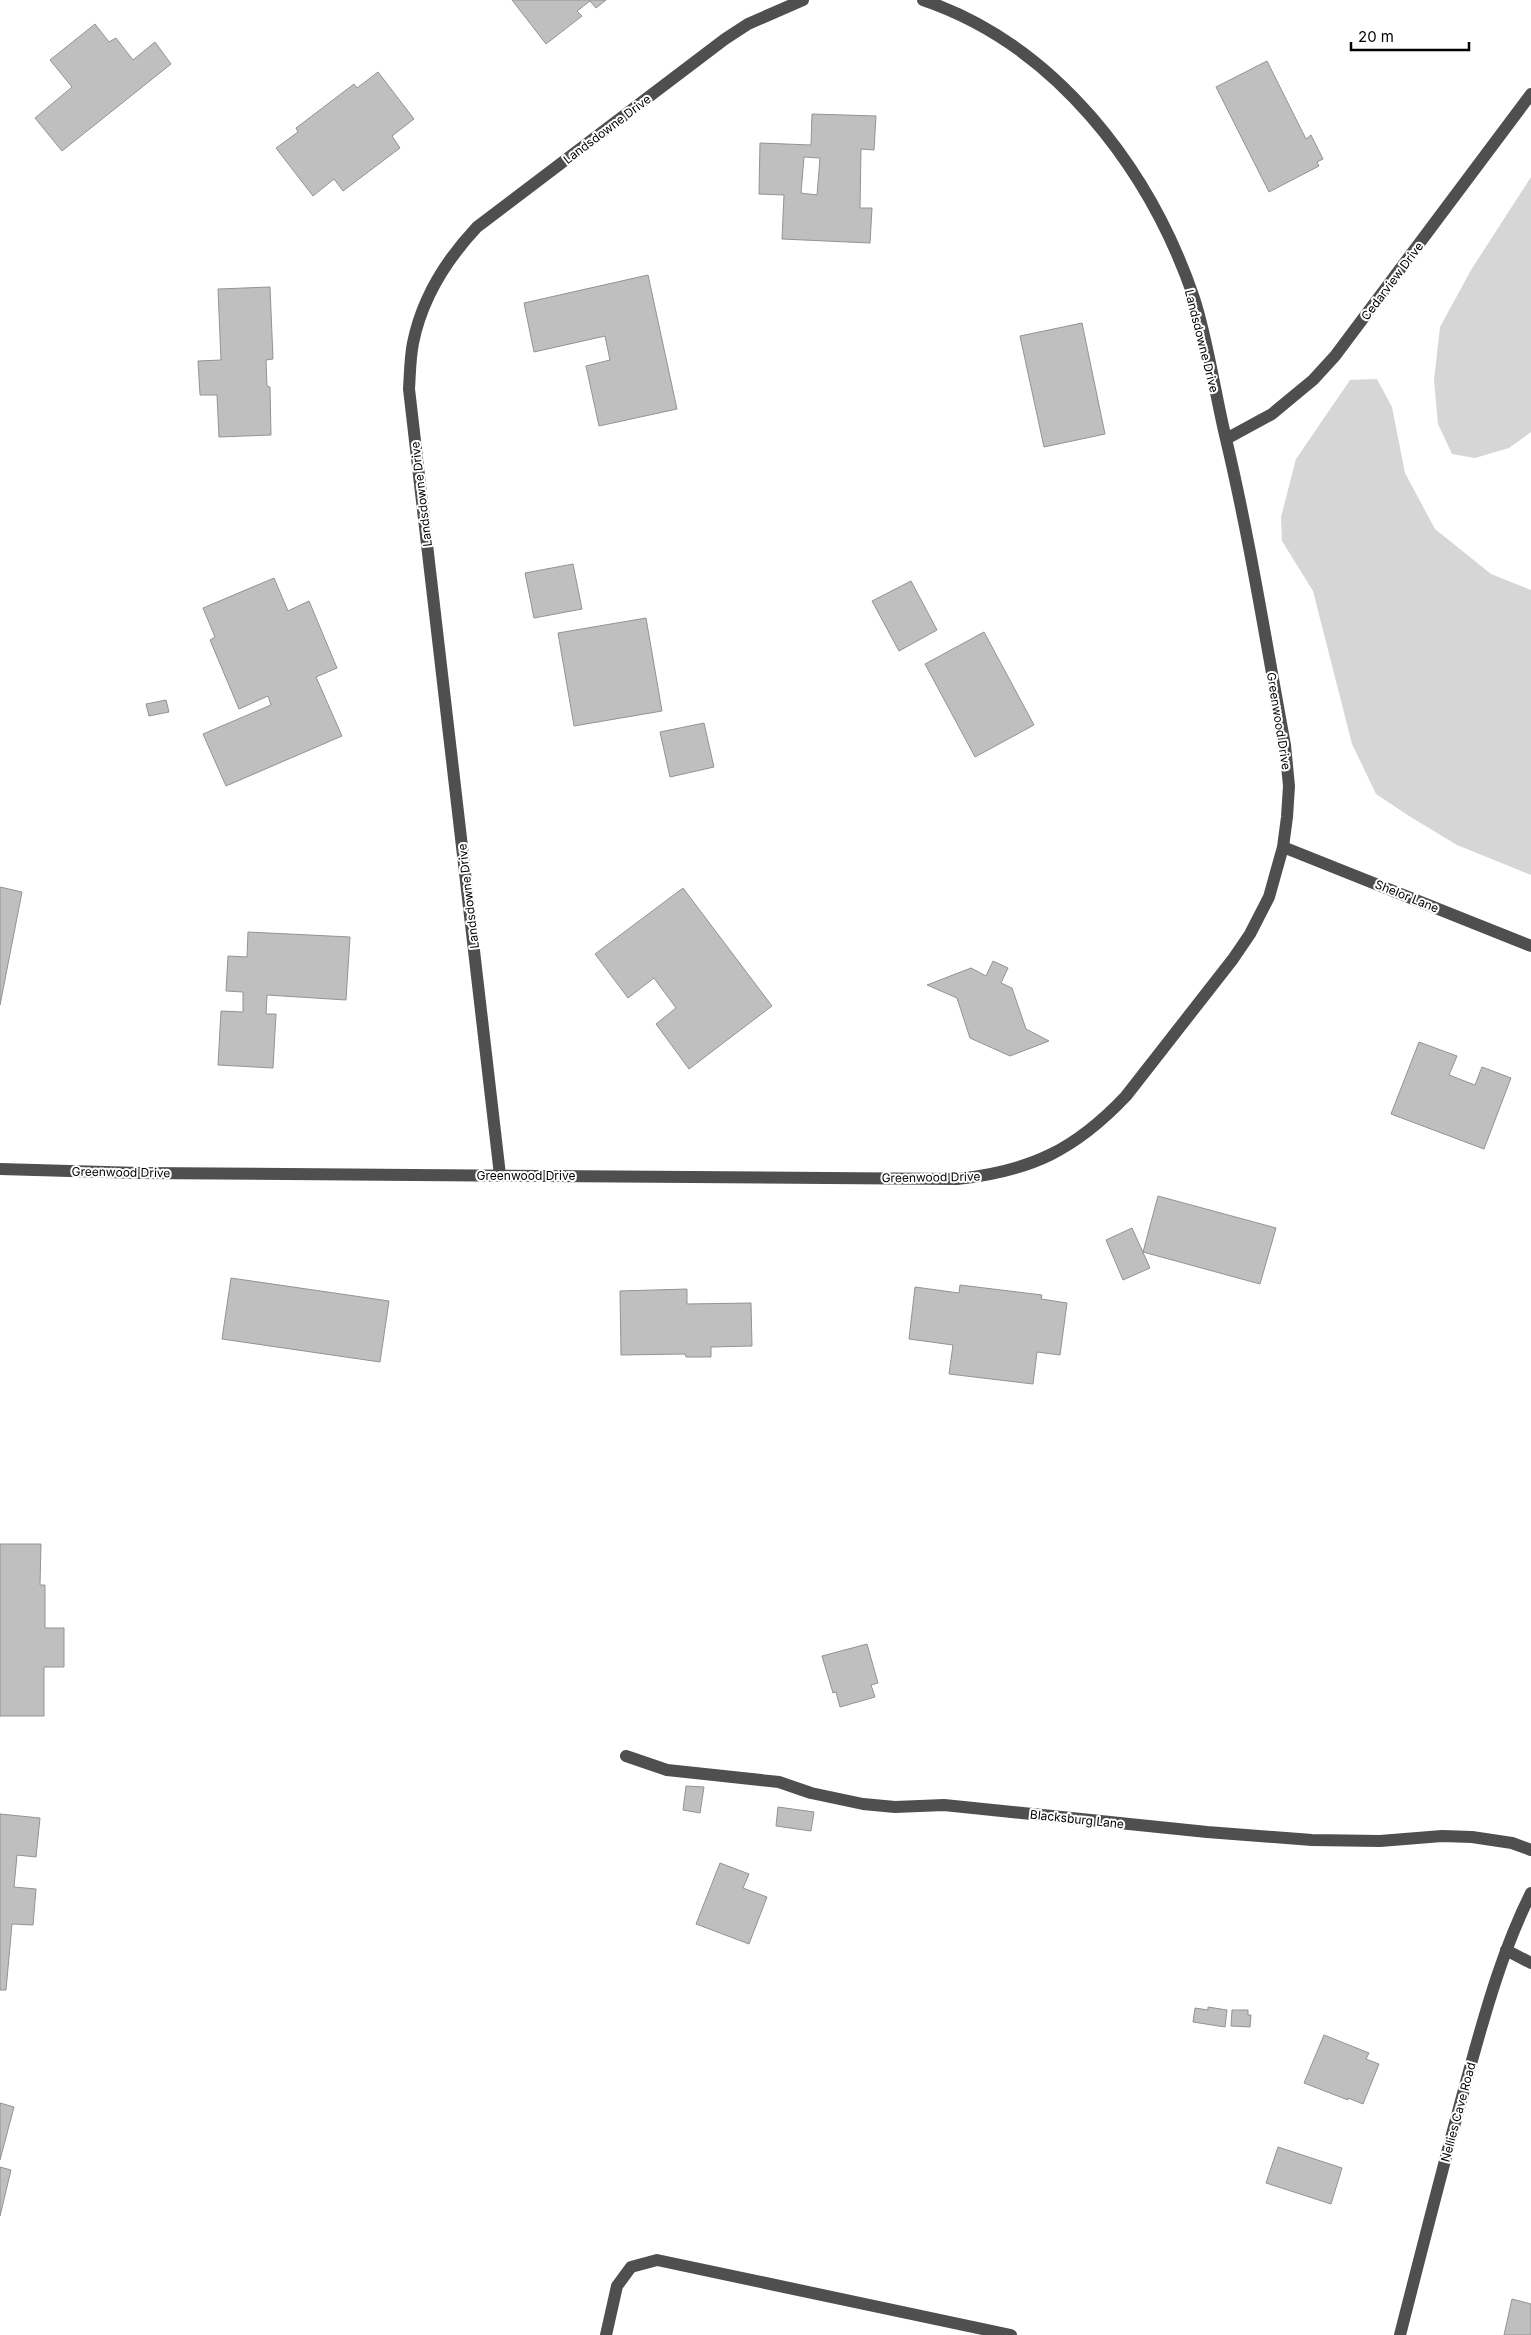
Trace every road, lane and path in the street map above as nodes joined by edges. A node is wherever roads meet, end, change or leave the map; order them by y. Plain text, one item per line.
1 (803, 0) edge
2 (924, 0) edge
3 (1531, 94) edge
4 (1226, 440) junction
5 (1283, 847) junction
6 (1531, 946) edge
7 (0, 1170) edge
8 (500, 1175) junction
9 (626, 1756) dead end
10 (1531, 1850) edge
11 (1531, 1893) edge
12 (1506, 1950) junction
13 (1531, 1963) edge
14 (606, 2335) edge
15 (1011, 2335) edge
16 (1400, 2335) edge

1 - 8 street, Landsdowne Drive
2 - 4 street, Landsdowne Drive
3 - 4 street, Cedarview Drive
4 - 5 street, Greenwood Drive
5 - 6 street, Shelor Lane
5 - 8 street, Greenwood Drive
7 - 8 street, Greenwood Drive
9 - 10 street, Blacksburg Lane
11 - 12 street, Nellies Cave Road
12 - 13 street
12 - 16 street, Nellies Cave Road
14 - 15 street

